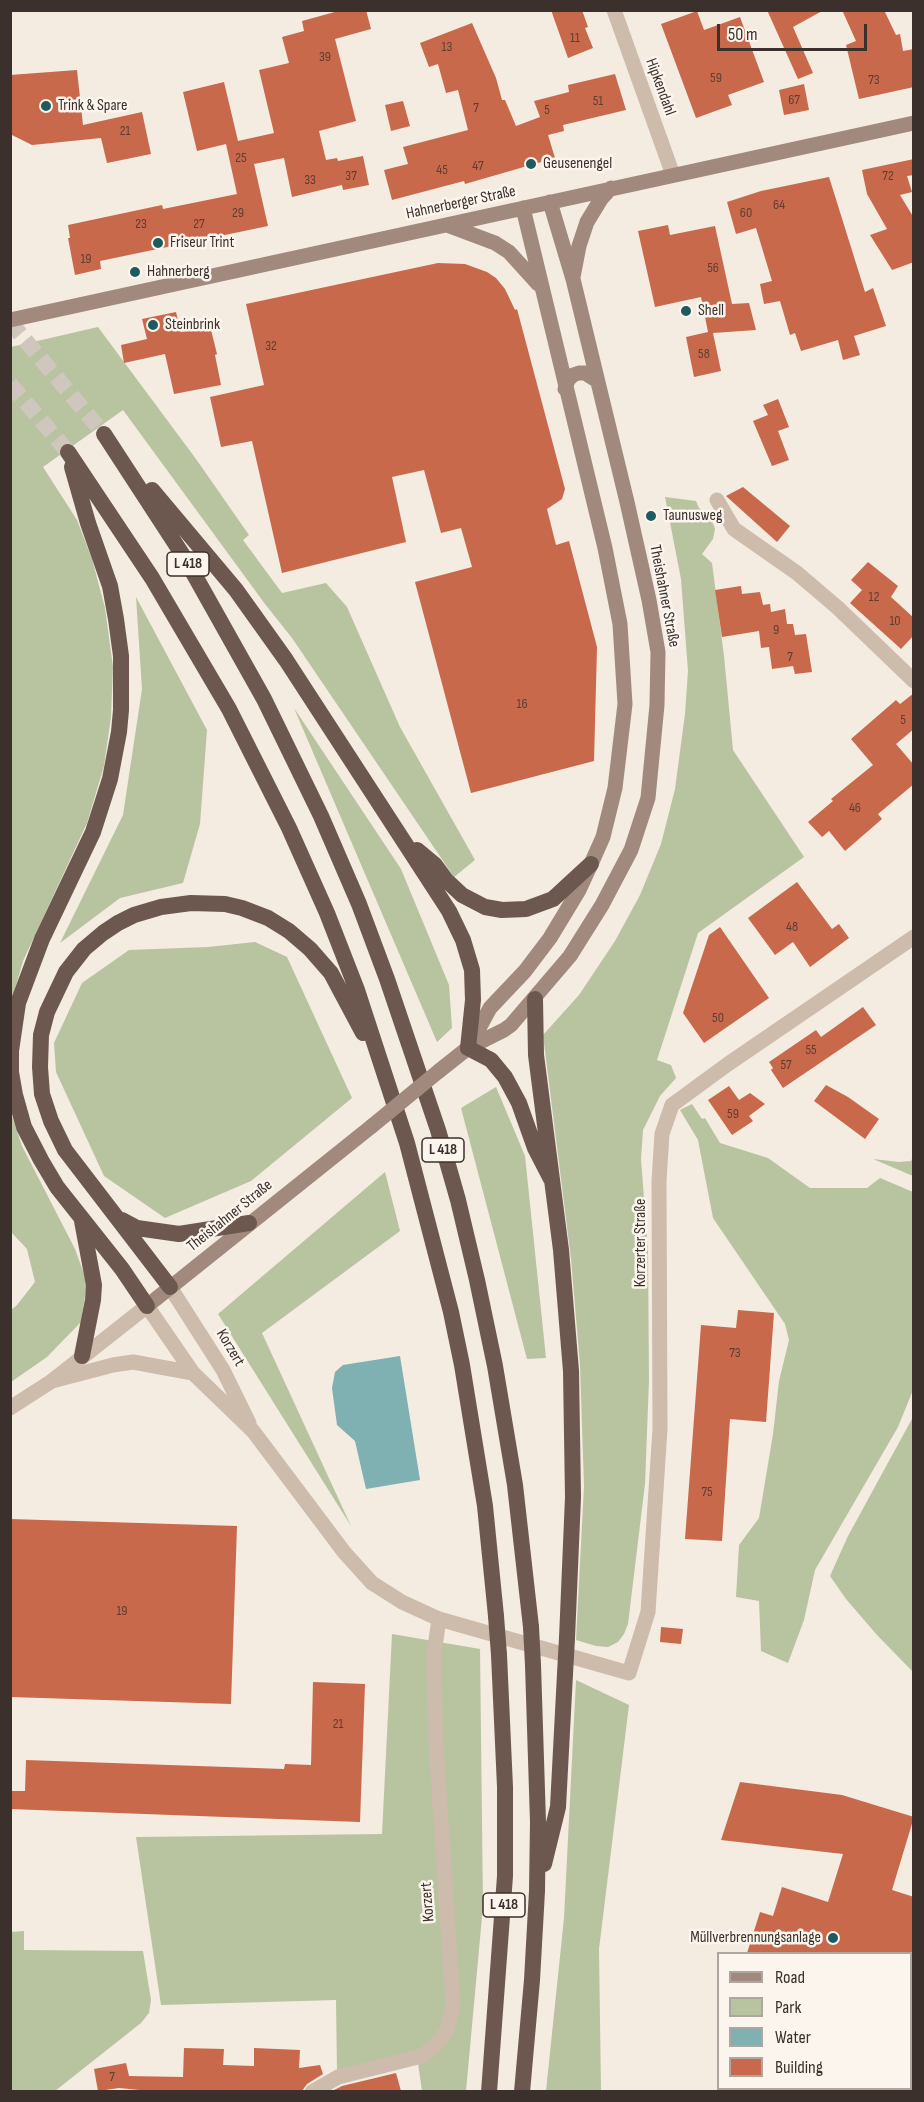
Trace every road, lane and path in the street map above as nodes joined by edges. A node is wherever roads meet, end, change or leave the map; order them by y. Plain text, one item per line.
1 (614, 10) edge
2 (914, 123) edge
3 (673, 175) junction
4 (611, 188) junction
5 (550, 202) junction
6 (523, 208) junction
7 (444, 224) junction
8 (573, 279) junction
9 (541, 287) junction
10 (12, 319) edge
11 (596, 380) junction
12 (565, 388) junction
13 (717, 500) dead end
14 (914, 681) edge
15 (404, 839) junction
16 (591, 864) junction
17 (914, 937) edge
18 (535, 999) junction
19 (468, 1048) junction
20 (386, 1076) junction
21 (552, 1179) junction
22 (114, 1215) junction
23 (82, 1218) junction
24 (249, 1223) junction
25 (170, 1287) junction
26 (147, 1306) junction
27 (82, 1356) junction
28 (193, 1372) junction
29 (52, 1381) junction
30 (10, 1408) edge
31 (253, 1431) junction
32 (439, 1619) junction
33 (629, 1673) joint
34 (537, 1891) junction
35 (312, 2091) edge
36 (489, 2091) edge
37 (522, 2091) edge

1 - 3 street, Hipkendahl
2 - 3 main road, Hahnerberger Straße
3 - 4 main road, Hahnerberger Straße
4 - 5 main road, Hahnerberger Straße
4 - 8 main road
5 - 6 main road, Hahnerberger Straße
5 - 8 main road, Theishahner Straße
6 - 7 main road, Hahnerberger Straße
6 - 9 main road, Theishahner Straße
7 - 9 main road
7 - 10 main road, Hahnerberger Straße
8 - 11 main road, Theishahner Straße
9 - 12 main road, Theishahner Straße
11 - 12 main road
11 - 18 main road, Theishahner Straße
12 - 16 main road, Theishahner Straße
13 - 14 street
15 - 16 highway, L 418
15 - 19 highway, L 418
15 - 34 highway, L 418, bridge
16 - 19 main road, Theishahner Straße
17 - 33 street, Korzerter Straße
18 - 19 main road, Theishahner Straße
18 - 21 highway, L 418
19 - 21 highway
19 - 24 main road, Theishahner Straße, bridge
20 - 22 highway, L 418
20 - 23 highway, L 418
20 - 36 highway, L 418, bridge
21 - 34 highway, L 418, bridge
22 - 24 highway, L 418
22 - 25 highway, L 418
23 - 26 highway, L 418
23 - 27 highway, L 418
24 - 25 main road, Theishahner Straße
25 - 26 main road, Theishahner Straße
25 - 31 street, Korzert
26 - 27 street, Theishahner Straße
26 - 28 street, Korzert
27 - 29 street, Theishahner Straße
28 - 29 street
28 - 31 street, Korzert
29 - 30 street, Theishahner Straße
31 - 32 street, Korzert
32 - 33 street, Korzert
32 - 35 street, Korzert
34 - 37 highway, L 418

